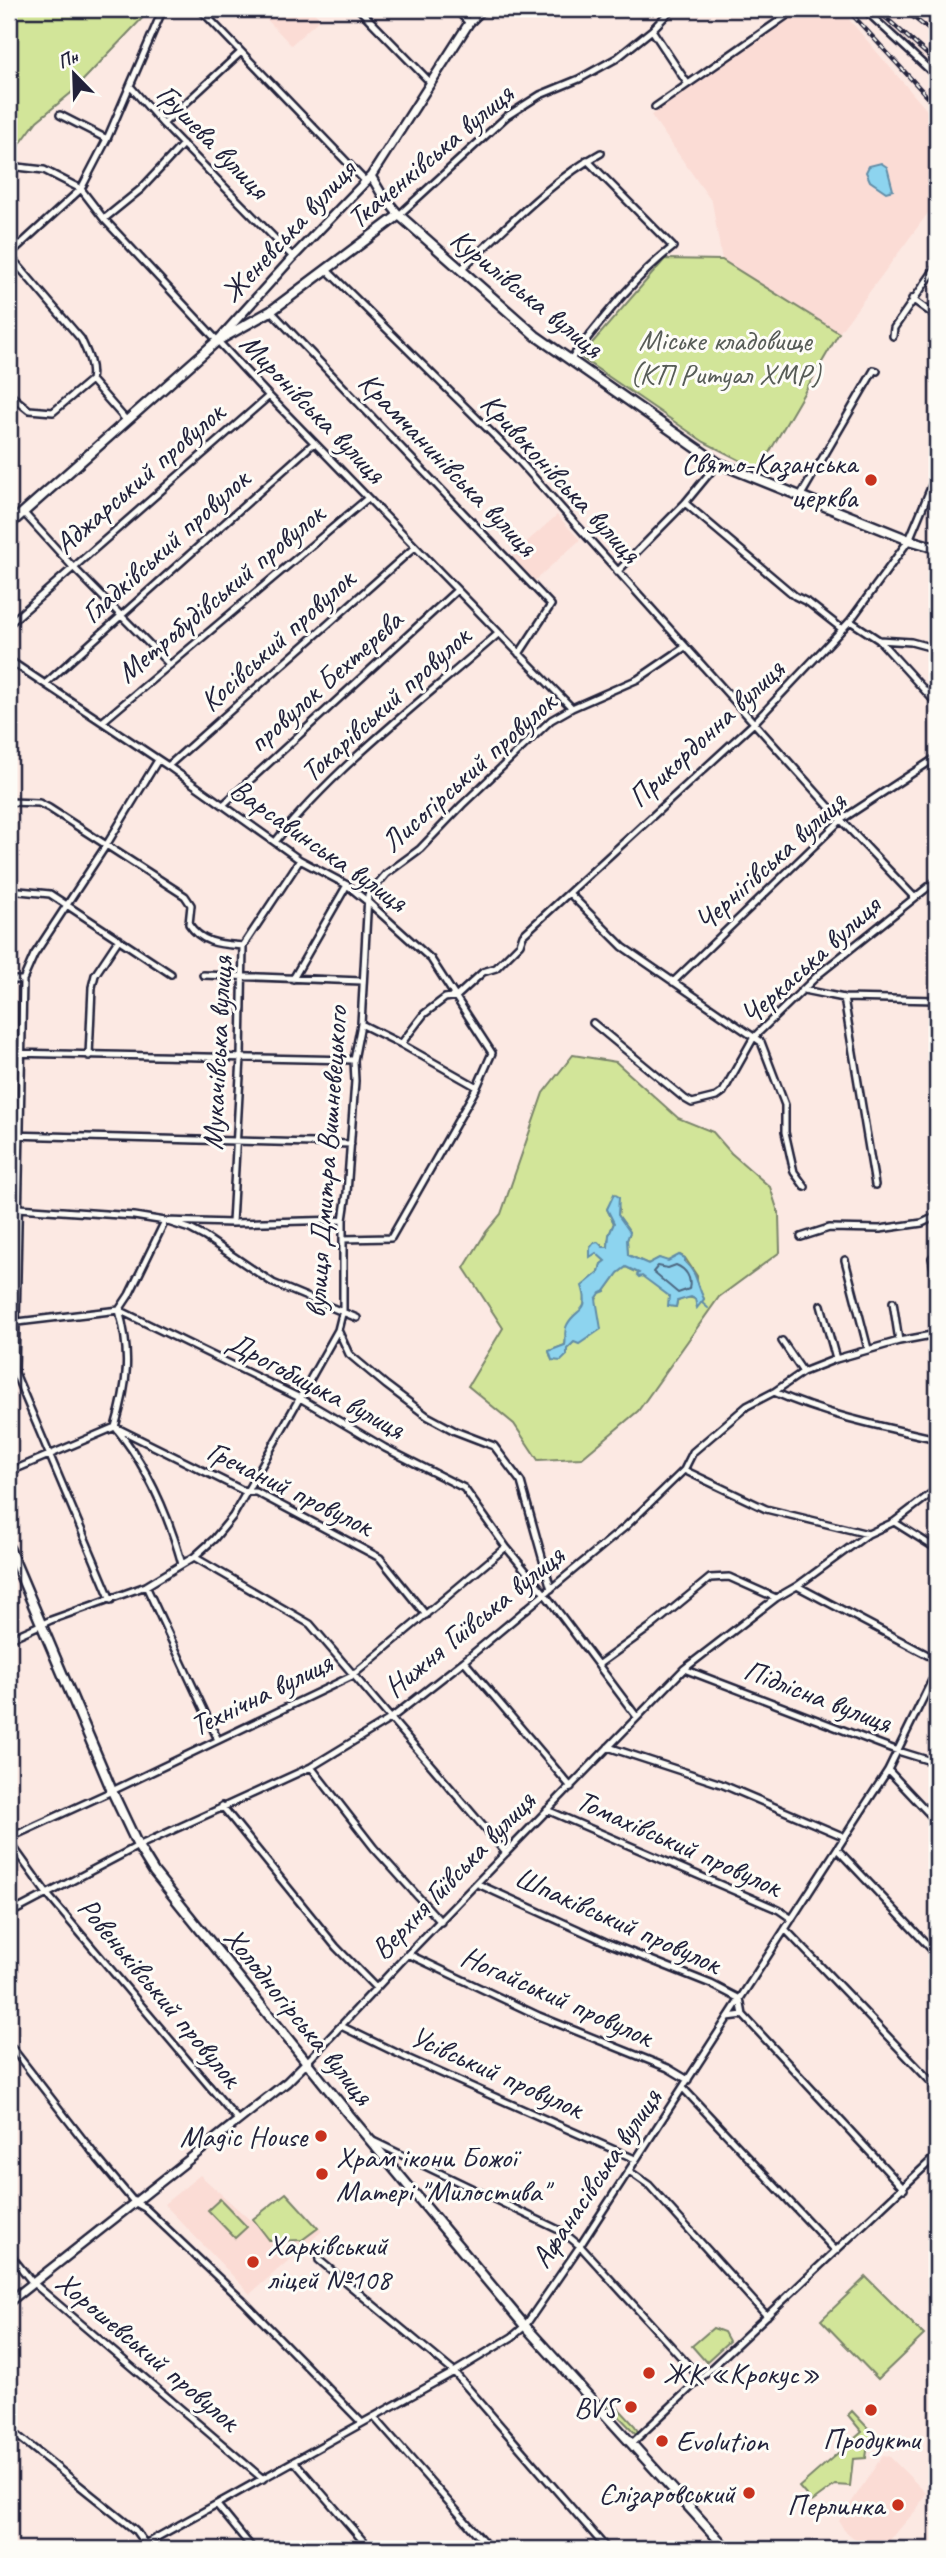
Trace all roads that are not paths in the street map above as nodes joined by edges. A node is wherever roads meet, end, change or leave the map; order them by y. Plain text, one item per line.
1 (163, 9) edge
2 (200, 9) edge
3 (359, 9) edge
4 (456, 9) edge
5 (476, 9) edge
6 (483, 9) edge
7 (672, 9) edge
8 (796, 9) edge
9 (864, 9) edge
10 (469, 23) junction
11 (652, 30) junction
12 (240, 53) junction
13 (937, 77) edge
14 (431, 83) junction
15 (687, 83) junction
16 (130, 86) junction
17 (655, 107) dead end
18 (60, 115) dead end
19 (163, 124) junction
20 (107, 139) junction
21 (183, 144) junction
22 (601, 153) dead end
23 (587, 160) junction
24 (9, 166) edge
25 (369, 179) junction
26 (81, 189) junction
27 (399, 215) junction
28 (104, 219) junction
29 (9, 255) edge
30 (293, 257) junction
31 (937, 266) edge
32 (460, 270) junction
33 (328, 271) junction
34 (912, 299) junction
35 (271, 311) junction
36 (937, 317) edge
37 (893, 336) dead end
38 (218, 341) junction
39 (570, 360) junction
40 (877, 371) dead end
41 (91, 380) junction
42 (9, 394) edge
43 (269, 396) junction
44 (126, 420) junction
45 (314, 443) junction
46 (718, 463) junction
47 (937, 473) edge
48 (800, 497) junction
49 (368, 498) junction
50 (685, 503) junction
51 (23, 512) junction
52 (9, 524) edge
53 (909, 540) junction
54 (415, 547) junction
55 (937, 548) edge
56 (72, 566) junction
57 (617, 572) junction
58 (457, 590) junction
59 (122, 615) junction
60 (850, 621) junction
61 (9, 624) edge
62 (842, 629) junction
63 (499, 634) junction
64 (879, 640) junction
65 (685, 647) junction
66 (937, 649) edge
67 (519, 654) junction
68 (9, 660) edge
69 (170, 665) junction
70 (46, 683) junction
71 (937, 704) edge
72 (572, 708) junction
73 (102, 722) junction
74 (754, 723) junction
75 (937, 757) edge
76 (158, 760) junction
77 (168, 766) junction
78 (9, 802) edge
79 (223, 805) junction
80 (841, 820) junction
81 (275, 842) junction
82 (107, 844) junction
83 (300, 860) junction
84 (937, 880) edge
85 (346, 885) junction
86 (9, 890) edge
87 (570, 894) junction
88 (914, 897) junction
89 (368, 902) junction
90 (66, 904) junction
91 (119, 939) junction
92 (243, 946) junction
93 (171, 974) dead end
94 (203, 975) dead end
95 (244, 976) junction
96 (293, 979) junction
97 (9, 981) edge
98 (23, 981) junction
99 (362, 981) junction
100 (673, 982) junction
101 (804, 990) junction
102 (457, 996) junction
103 (844, 998) junction
104 (937, 1000) edge
105 (593, 1023) dead end
106 (361, 1024) junction
107 (754, 1037) junction
108 (401, 1044) junction
109 (9, 1054) edge
110 (21, 1054) junction
111 (89, 1056) junction
112 (241, 1056) junction
113 (354, 1060) junction
114 (477, 1087) junction
115 (9, 1135) edge
116 (20, 1135) junction
117 (235, 1142) junction
118 (351, 1144) junction
119 (875, 1185) dead end
120 (805, 1186) dead end
121 (18, 1208) junction
122 (937, 1216) edge
123 (343, 1220) junction
124 (165, 1221) junction
125 (233, 1223) junction
126 (801, 1237) dead end
127 (343, 1239) junction
128 (932, 1258) dead end
129 (845, 1260) dead end
130 (937, 1284) edge
131 (894, 1303) dead end
132 (821, 1305) dead end
133 (119, 1310) junction
134 (343, 1310) junction
135 (357, 1318) dead end
136 (9, 1322) edge
137 (18, 1323) junction
138 (338, 1329) junction
139 (937, 1334) edge
140 (782, 1341) dead end
141 (899, 1341) junction
142 (868, 1349) junction
143 (836, 1359) junction
144 (803, 1372) junction
145 (774, 1392) junction
146 (300, 1398) junction
147 (115, 1427) junction
148 (937, 1439) edge
149 (51, 1456) junction
150 (684, 1470) junction
151 (9, 1472) edge
152 (937, 1489) edge
153 (246, 1492) junction
154 (894, 1522) junction
155 (869, 1534) junction
156 (506, 1547) junction
157 (9, 1548) edge
158 (937, 1549) edge
159 (194, 1557) junction
160 (181, 1564) junction
161 (146, 1586) junction
162 (797, 1586) junction
163 (551, 1589) junction
164 (544, 1594) junction
165 (776, 1598) junction
166 (111, 1600) junction
167 (426, 1615) junction
168 (41, 1625) junction
169 (9, 1639) edge
170 (937, 1660) edge
171 (464, 1661) junction
172 (598, 1664) junction
173 (684, 1669) junction
174 (937, 1670) edge
175 (352, 1676) junction
176 (637, 1717) junction
177 (390, 1719) junction
178 (218, 1740) junction
179 (608, 1747) junction
180 (898, 1751) junction
181 (937, 1762) edge
182 (311, 1767) junction
183 (888, 1770) junction
184 (571, 1787) junction
185 (112, 1791) junction
186 (222, 1806) junction
187 (547, 1810) junction
188 (937, 1822) edge
189 (845, 1837) junction
190 (9, 1839) edge
191 (138, 1846) junction
192 (837, 1849) junction
193 (506, 1853) junction
194 (478, 1884) junction
195 (47, 1894) junction
196 (9, 1914) edge
197 (792, 1919) junction
198 (441, 1922) junction
199 (785, 1929) junction
200 (408, 1954) junction
201 (937, 1955) edge
202 (376, 1988) junction
203 (740, 1999) junction
204 (743, 2015) junction
205 (728, 2017) junction
206 (341, 2026) junction
207 (9, 2044) edge
208 (306, 2063) junction
209 (688, 2080) junction
210 (683, 2088) junction
211 (937, 2088) edge
212 (238, 2120) junction
213 (368, 2138) junction
214 (937, 2155) edge
215 (635, 2159) junction
216 (629, 2171) junction
217 (904, 2189) junction
218 (134, 2202) junction
219 (580, 2246) junction
220 (836, 2251) junction
221 (9, 2252) edge
222 (319, 2260) dead end
223 (33, 2283) junction
224 (9, 2301) edge
225 (767, 2316) junction
226 (525, 2326) junction
227 (454, 2372) junction
228 (701, 2379) junction
229 (374, 2417) junction
230 (362, 2423) junction
231 (9, 2429) edge
232 (631, 2444) junction
233 (294, 2462) junction
234 (263, 2479) junction
235 (217, 2505) junction
236 (145, 2544) junction
237 (136, 2549) edge
238 (253, 2549) edge
239 (370, 2549) edge
240 (490, 2549) edge
241 (607, 2549) edge
242 (727, 2549) edge

1 - 16 street
2 - 12 street
3 - 14 street
4 - 10 street
5 - 10 street
6 - 10 street, Женевська вулиця
7 - 11 street, Ткаченківська вулиця
8 - 15 street
9 - 13 street
10 - 14 street, Женевська вулиця
11 - 15 street
11 - 27 street, Ткаченківська вулиця
12 - 19 street
12 - 25 street
14 - 25 street, Женевська вулиця
15 - 17 street
16 - 19 street, Грушева вулиця
16 - 20 street
18 - 20 street
19 - 21 street, Грушева вулиця
20 - 26 street
21 - 28 street
21 - 30 street, Грушева вулиця
22 - 23 street
23 - 32 street
23 - 39 street
24 - 26 street, Миронівська вулиця
25 - 27 street, Курилівська вулиця
25 - 30 street, Женевська вулиця
26 - 28 street, Миронівська вулиця
26 - 29 street
27 - 32 main road, Курилівська вулиця
27 - 33 main road, Ткаченківська вулиця
28 - 38 street, Миронівська вулиця
29 - 41 street
30 - 38 street, Женевська вулиця
31 - 34 street
32 - 39 main road, Курилівська вулиця
33 - 35 main road, Ткаченківська вулиця
33 - 57 street, Кривоконівська вулиця
34 - 36 street
34 - 37 street
35 - 38 main road, Ткаченківська вулиця
35 - 67 street, Крамчанинівська вулиця
38 - 43 street, Миронівська вулиця
38 - 44 main road, Женевська вулиця
39 - 46 main road, Курилівська вулиця
40 - 48 street
41 - 42 street
41 - 44 street
43 - 45 street, Миронівська вулиця
43 - 56 street, Аджарський провулок
44 - 51 main road, Женевська вулиця
45 - 49 street, Миронівська вулиця
45 - 59 street, Гладківський провулок
46 - 48 main road, Курилівська вулиця
46 - 50 street
47 - 53 street, Прикордонна вулиця
48 - 53 main road, Курилівська вулиця
49 - 54 street, Миронівська вулиця
49 - 69 street, Метробудівський провулок
50 - 57 street
50 - 62 street
51 - 52 main road, Женевська вулиця
51 - 56 street
53 - 55 main road, Курилівська вулиця
53 - 60 street, Прикордонна вулиця
54 - 58 street, Миронівська вулиця
54 - 77 street, Косівський провулок
56 - 59 street
56 - 61 street, Аджарський провулок
57 - 65 street, Кривоконівська вулиця
58 - 63 street, Миронівська вулиця
58 - 79 street, провулок Бехтерєва
59 - 69 street
59 - 70 street, Гладківський провулок
60 - 62 street, Прикордонна вулиця
60 - 64 street
62 - 74 street, Прикордонна вулиця
63 - 67 street, Миронівська вулиця
63 - 81 street, Токарівський провулок
64 - 66 street
64 - 71 street
65 - 72 street, Лисогірський провулок
65 - 74 street, Кривоконівська вулиця
67 - 72 street, Миронівська вулиця
68 - 70 street, Варсавинська вулиця
69 - 73 street, Метробудівський провулок
70 - 73 street, Варсавинська вулиця
72 - 89 street, Лисогірський провулок
73 - 76 street, Варсавинська вулиця
74 - 80 street, Кривоконівська вулиця
74 - 87 street, Прикордонна вулиця
75 - 80 street, Чернігівська вулиця
76 - 77 street, Варсавинська вулиця
76 - 82 street
77 - 79 street, Варсавинська вулиця
78 - 82 street
79 - 81 street, Варсавинська вулиця
80 - 88 street, Кривоконівська вулиця
80 - 100 street, Чернігівська вулиця
81 - 83 street, Варсавинська вулиця
82 - 90 street
82 - 92 street
83 - 85 street, Варсавинська вулиця
83 - 92 street, Мукачівська вулиця
84 - 88 street, Черкаська вулиця
85 - 89 street, Варсавинська вулиця
85 - 96 street
86 - 90 street
87 - 100 street
87 - 102 street, Прикордонна вулиця
88 - 101 street, Черкаська вулиця
89 - 99 street, вулиця Дмитра Вишневецького
89 - 102 street, Варсавинська вулиця
90 - 91 street
90 - 98 street
91 - 93 street
91 - 111 street
92 - 95 street, Мукачівська вулиця
94 - 95 street
95 - 96 street
95 - 112 street, Мукачівська вулиця
96 - 99 street
97 - 98 street
98 - 110 street
99 - 106 street, вулиця Дмитра Вишневецького
100 - 107 street
101 - 103 street
101 - 107 street, Черкаська вулиця
102 - 108 street, Прикордонна вулиця
102 - 114 street, Варсавинська вулиця
103 - 104 street
103 - 119 street
105 - 107 street, Черкаська вулиця
106 - 108 street
106 - 113 street, вулиця Дмитра Вишневецького
107 - 120 street
108 - 114 street
109 - 110 street
110 - 111 street
110 - 116 street
111 - 112 street
112 - 113 street
112 - 117 street, Мукачівська вулиця
113 - 118 street, вулиця Дмитра Вишневецького
114 - 127 street, Варсавинська вулиця
115 - 116 street
116 - 117 street
116 - 121 street
117 - 118 street
117 - 125 street, Мукачівська вулиця
118 - 123 street, вулиця Дмитра Вишневецького
121 - 124 street
121 - 137 street
122 - 126 street
123 - 125 street
123 - 127 street, вулиця Дмитра Вишневецького
124 - 125 street
124 - 133 street
124 - 134 street
127 - 134 street, вулиця Дмитра Вишневецького
128 - 130 street
129 - 142 street
131 - 141 street
132 - 143 street
133 - 137 street
133 - 146 street, Дрогобицька вулиця
133 - 147 street
134 - 135 street
134 - 138 street, вулиця Дмитра Вишневецького
136 - 137 street
137 - 149 street
138 - 146 street, вулиця Дмитра Вишневецького
138 - 163 street
139 - 141 street, Нижня Гиївська вулиця
140 - 144 street
141 - 142 street, Нижня Гиївська вулиця
142 - 143 street, Нижня Гиївська вулиця
143 - 144 street, Нижня Гиївська вулиця
144 - 145 street, Нижня Гиївська вулиця
145 - 148 street
145 - 150 street, Нижня Гиївська вулиця
146 - 153 street, вулиця Дмитра Вишневецького
146 - 156 street, Дрогобицька вулиця
147 - 149 street
147 - 153 street, Гречаний провулок
147 - 160 street
149 - 151 street
149 - 166 street
150 - 155 street
150 - 163 street, Нижня Гиївська вулиця
152 - 154 street, Верхня Гиївська вулиця
153 - 159 street, вулиця Дмитра Вишневецького
153 - 167 street, Гречаний провулок
154 - 155 street, Верхня Гиївська вулиця
154 - 158 street
155 - 162 street, Верхня Гиївська вулиця
156 - 164 street, Дрогобицька вулиця
156 - 167 street, Технічна вулиця
157 - 168 main road, Холодногірська вулиця
159 - 160 street, вулиця Дмитра Вишневецького
159 - 175 street
160 - 161 street, вулиця Дмитра Вишневецького
161 - 166 street, вулиця Дмитра Вишневецького
161 - 178 street
162 - 165 street, Верхня Гиївська вулиця
162 - 170 street
163 - 164 street, Нижня Гиївська вулиця
164 - 171 street, Нижня Гиївська вулиця
164 - 172 street, Дрогобицька вулиця
165 - 172 street
165 - 173 street, Верхня Гиївська вулиця
166 - 168 street, вулиця Дмитра Вишневецького
167 - 175 street, Технічна вулиця
168 - 169 street, вулиця Дмитра Вишневецького
168 - 185 main road, Холодногірська вулиця
171 - 177 street, Нижня Гиївська вулиця
171 - 184 street
172 - 176 street, Дрогобицька вулиця
173 - 176 street, Верхня Гиївська вулиця
173 - 180 street, Підлісна вулиця
174 - 180 street, Афанасівська вулиця
175 - 177 street
175 - 178 street, Технічна вулиця
176 - 179 street, Верхня Гиївська вулиця
177 - 182 street, Нижня Гиївська вулиця
177 - 193 street
178 - 185 street, Технічна вулиця
179 - 184 street, Верхня Гиївська вулиця
179 - 189 street
180 - 181 street, Підлісна вулиця
180 - 183 street, Афанасівська вулиця
182 - 186 street, Нижня Гиївська вулиця
182 - 198 street
183 - 188 street
183 - 189 street, Афанасівська вулиця
184 - 187 street, Верхня Гиївська вулиця
185 - 190 street, Технічна вулиця
185 - 191 main road, Холодногірська вулиця
186 - 191 street, Нижня Гиївська вулиця
186 - 202 street
187 - 193 street, Верхня Гиївська вулиця
187 - 197 street, Томахівський провулок
189 - 192 street, Афанасівська вулиця
190 - 195 street, Ровеньківський провулок
191 - 195 street, Нижня Гиївська вулиця
191 - 208 main road, Холодногірська вулиця
192 - 197 street, Афанасівська вулиця
192 - 201 street
193 - 194 street, Верхня Гиївська вулиця
194 - 198 street, Верхня Гиївська вулиця
194 - 203 street, Шпаківський провулок
195 - 196 street, Нижня Гиївська вулиця
195 - 212 street, Ровеньківський провулок
197 - 199 street, Афанасівська вулиця
198 - 200 street, Верхня Гиївська вулиця
199 - 203 street, Афанасівська вулиця
199 - 211 street
200 - 202 street, Верхня Гиївська вулиця
200 - 209 street, Ногайський провулок
202 - 206 street, Верхня Гиївська вулиця
203 - 204 street
203 - 205 street, Афанасівська вулиця
204 - 205 street
204 - 217 street
205 - 209 street, Афанасівська вулиця
206 - 208 street, Верхня Гиївська вулиця
206 - 215 street, Усівський провулок
207 - 218 street
208 - 212 street, Верхня Гиївська вулиця
208 - 213 main road, Холодногірська вулиця
209 - 210 street, Афанасівська вулиця
210 - 215 street, Афанасівська вулиця
210 - 220 street
212 - 218 street, Верхня Гиївська вулиця
213 - 219 street
213 - 226 main road, Холодногірська вулиця
214 - 217 street
215 - 216 street, Афанасівська вулиця
216 - 219 street, Афанасівська вулиця
216 - 225 street
217 - 220 street
218 - 223 street, Верхня Гиївська вулиця
218 - 230 street
219 - 226 street, Афанасівська вулиця
219 - 228 street
220 - 225 street
221 - 223 street, Хорошевський провулок
222 - 227 street
223 - 224 street, Верхня Гиївська вулиця
223 - 234 street, Хорошевський провулок
225 - 228 street
226 - 227 street, Афанасівська вулиця
226 - 232 main road, Холодногірська вулиця
227 - 229 street, Афанасівська вулиця
227 - 241 street
228 - 232 street
229 - 230 street, Афанасівська вулиця
229 - 240 street
230 - 233 street, Афанасівська вулиця
231 - 236 street
232 - 242 main road, Холодногірська вулиця
233 - 234 street, Афанасівська вулиця
233 - 239 street
234 - 235 street, Афанасівська вулиця
235 - 236 street, Афанасівська вулиця
235 - 238 street
236 - 237 street, Афанасівська вулиця

